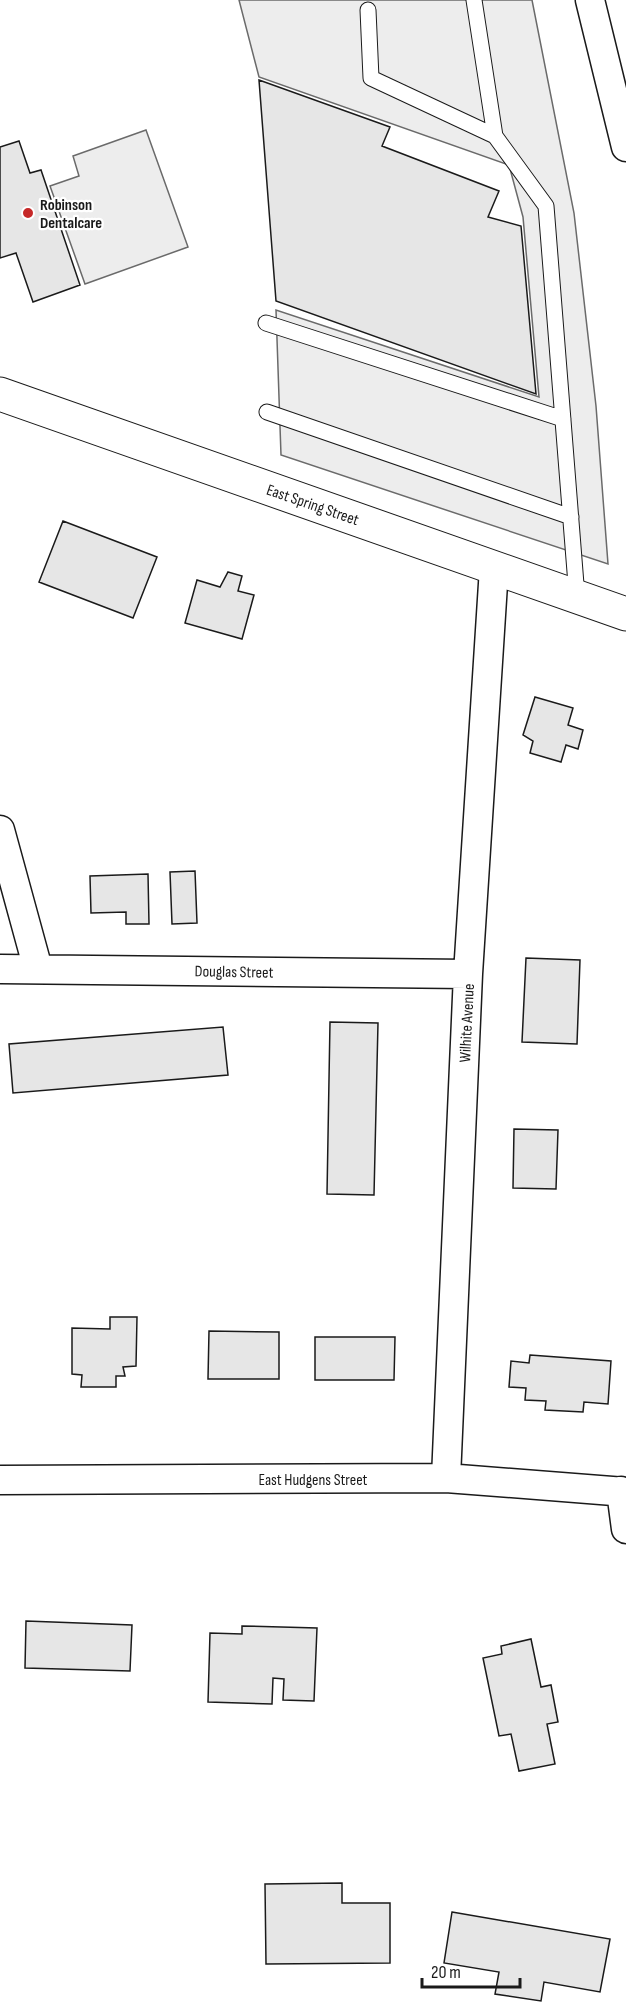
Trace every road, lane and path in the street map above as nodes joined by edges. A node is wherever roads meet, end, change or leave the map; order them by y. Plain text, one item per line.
1 (474, 0) edge
2 (590, 0) edge
3 (368, 10) dead end
4 (495, 136) junction
5 (626, 147) edge
6 (266, 323) dead end
7 (0, 394) edge
8 (267, 412) dead end
9 (563, 419) junction
10 (571, 517) junction
11 (494, 568) junction
12 (577, 597) junction
13 (626, 614) edge
14 (0, 830) edge
15 (0, 969) edge
16 (38, 969) junction
17 (468, 974) junction
18 (446, 1478) junction
19 (0, 1480) edge
20 (623, 1491) edge
21 (626, 1529) edge

1 - 4 lane
2 - 5 street
3 - 4 lane
4 - 9 lane
6 - 9 lane
7 - 11 main road, East Spring Street
8 - 10 lane
9 - 10 lane
10 - 12 lane
11 - 12 main road, East Spring Street
11 - 17 street, Wilhite Avenue
12 - 13 main road, East Spring Street
14 - 16 street
15 - 16 street, Douglas Street
16 - 17 street, Douglas Street
17 - 18 street, Wilhite Avenue
18 - 19 street, East Hudgens Street
18 - 20 street, East Hudgens Street
20 - 21 street

